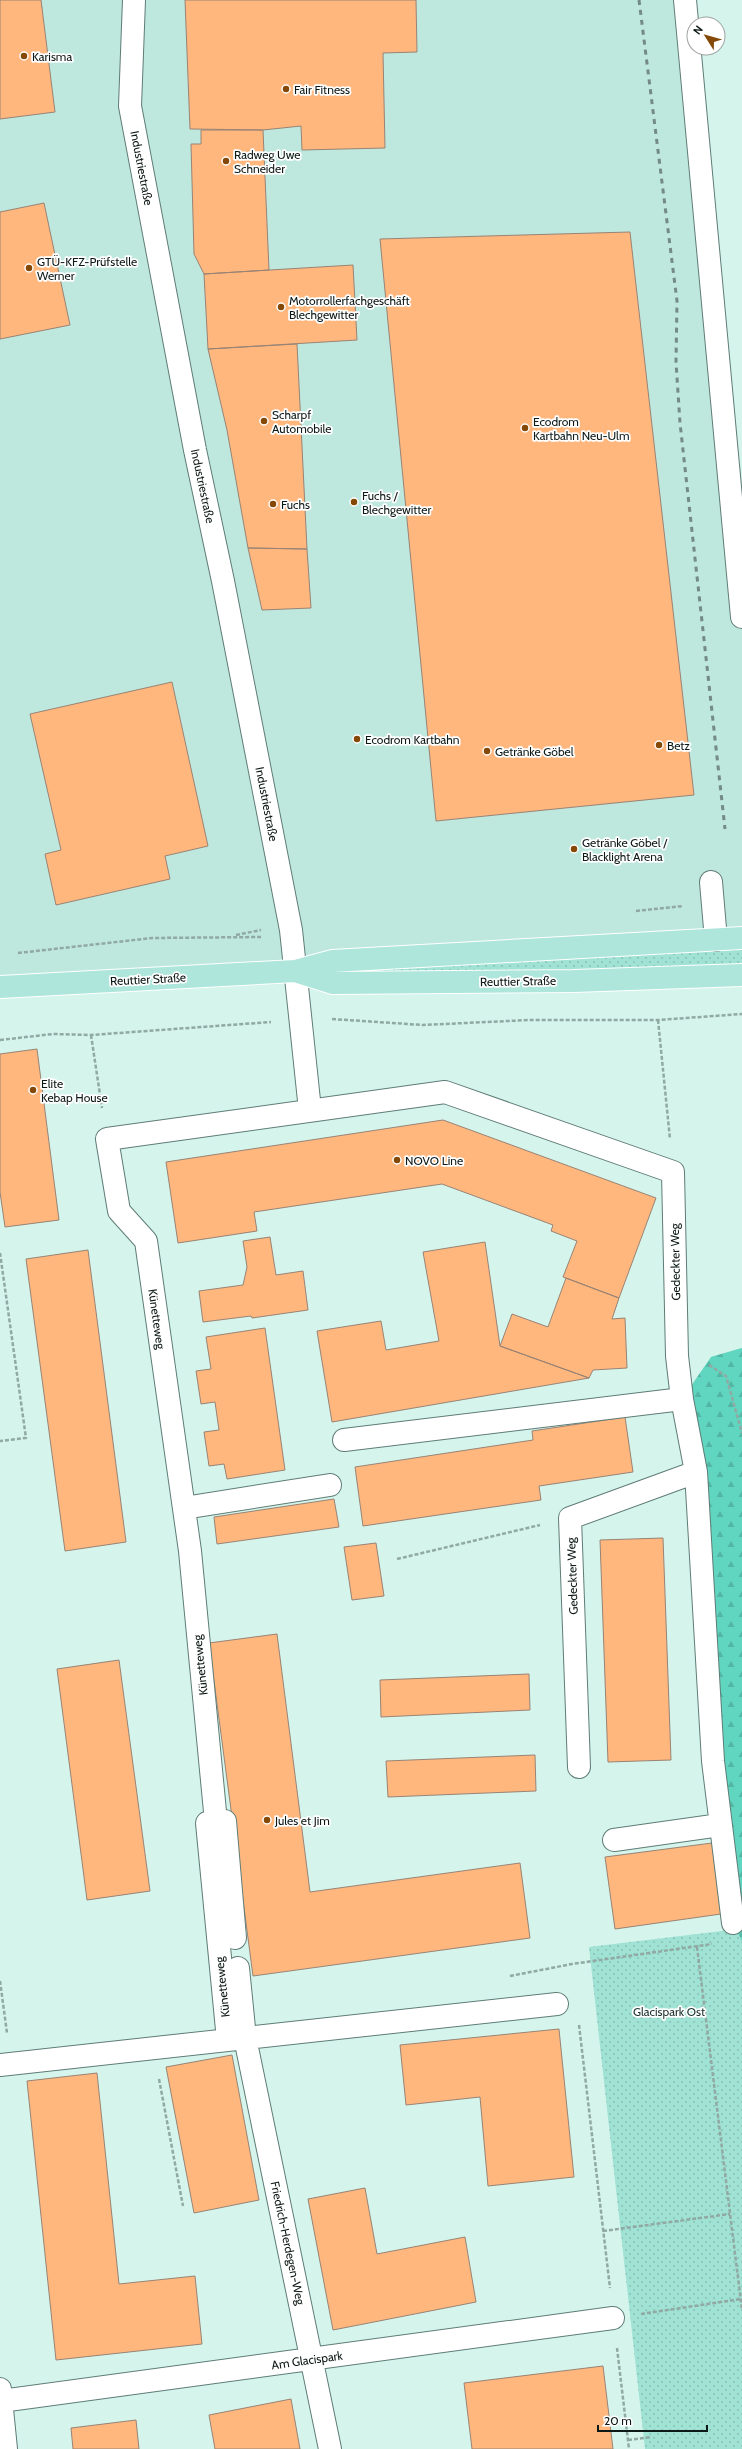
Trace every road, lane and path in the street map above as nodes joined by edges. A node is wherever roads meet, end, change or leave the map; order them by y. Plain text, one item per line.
1 (134, 0) edge
2 (685, 0) edge
3 (742, 617) edge
4 (710, 882) dead end
5 (232, 936) dead end
6 (742, 938) edge
7 (716, 940) junction
8 (15, 954) dead end
9 (295, 970) junction
10 (742, 975) edge
11 (0, 987) edge
12 (742, 1014) edge
13 (302, 1020) junction
14 (658, 1020) junction
15 (91, 1035) junction
16 (0, 1040) edge
17 (310, 1110) junction
18 (107, 1139) junction
19 (673, 1172) junction
20 (0, 1253) edge
21 (677, 1356) junction
22 (682, 1399) junction
23 (742, 1433) edge
24 (344, 1440) dead end
25 (0, 1441) edge
26 (696, 1472) junction
27 (330, 1485) dead end
28 (184, 1508) junction
29 (570, 1518) junction
30 (397, 1560) dead end
31 (579, 1767) dead end
32 (216, 1822) junction
33 (720, 1825) junction
34 (614, 1840) dead end
35 (733, 1923) dead end
36 (235, 1938) dead end
37 (697, 1947) dead end
38 (238, 1968) dead end
39 (0, 1981) edge
40 (557, 2004) joint
41 (236, 2039) junction
42 (6, 2064) edge
43 (156, 2064) junction
44 (183, 2206) dead end
45 (730, 2214) junction
46 (603, 2231) junction
47 (740, 2299) junction
48 (742, 2310) edge
49 (613, 2318) junction
50 (312, 2359) junction
51 (1, 2395) edge
52 (651, 2437) dead end
53 (628, 2440) junction
54 (6, 2449) edge
55 (330, 2449) edge
56 (629, 2449) edge

1 - 9 street, Industriestraße
2 - 3 street
4 - 7 street
5 - 8 path
6 - 7 main road, Reuttier Straße
7 - 9 main road, Reuttier Straße
9 - 10 main road, Reuttier Straße
9 - 11 main road, Reuttier Straße
9 - 13 street
12 - 14 path
13 - 14 path
13 - 15 path
13 - 17 street
14 - 19 path
15 - 16 path
15 - 18 path
17 - 18 street
17 - 19 street
18 - 28 street, Künetteweg
19 - 21 street, Gedeckter Weg
20 - 25 path
21 - 22 street, Gedeckter Weg
21 - 23 path
22 - 24 street
22 - 26 street, Gedeckter Weg
26 - 29 street
26 - 33 street, Gedeckter Weg
27 - 28 street
28 - 32 street, Künetteweg
29 - 30 path
29 - 31 street, Gedeckter Weg
32 - 36 street
32 - 41 street, Künetteweg
33 - 34 street
33 - 35 street, Gedeckter Weg
37 - 45 path
38 - 41 street, Künetteweg
39 - 42 path
40 - 41 street
40 - 46 path
41 - 43 street
41 - 50 street, Friedrich-Herdegen-Weg
42 - 43 street
43 - 44 path
45 - 46 path
45 - 47 path
46 - 49 path
47 - 48 path
47 - 49 path
49 - 50 street, Am Glacispark
49 - 53 path
50 - 51 street, Am Glacispark
50 - 55 street, Friedrich-Herdegen-Weg
51 - 54 street
52 - 53 path
53 - 56 path

